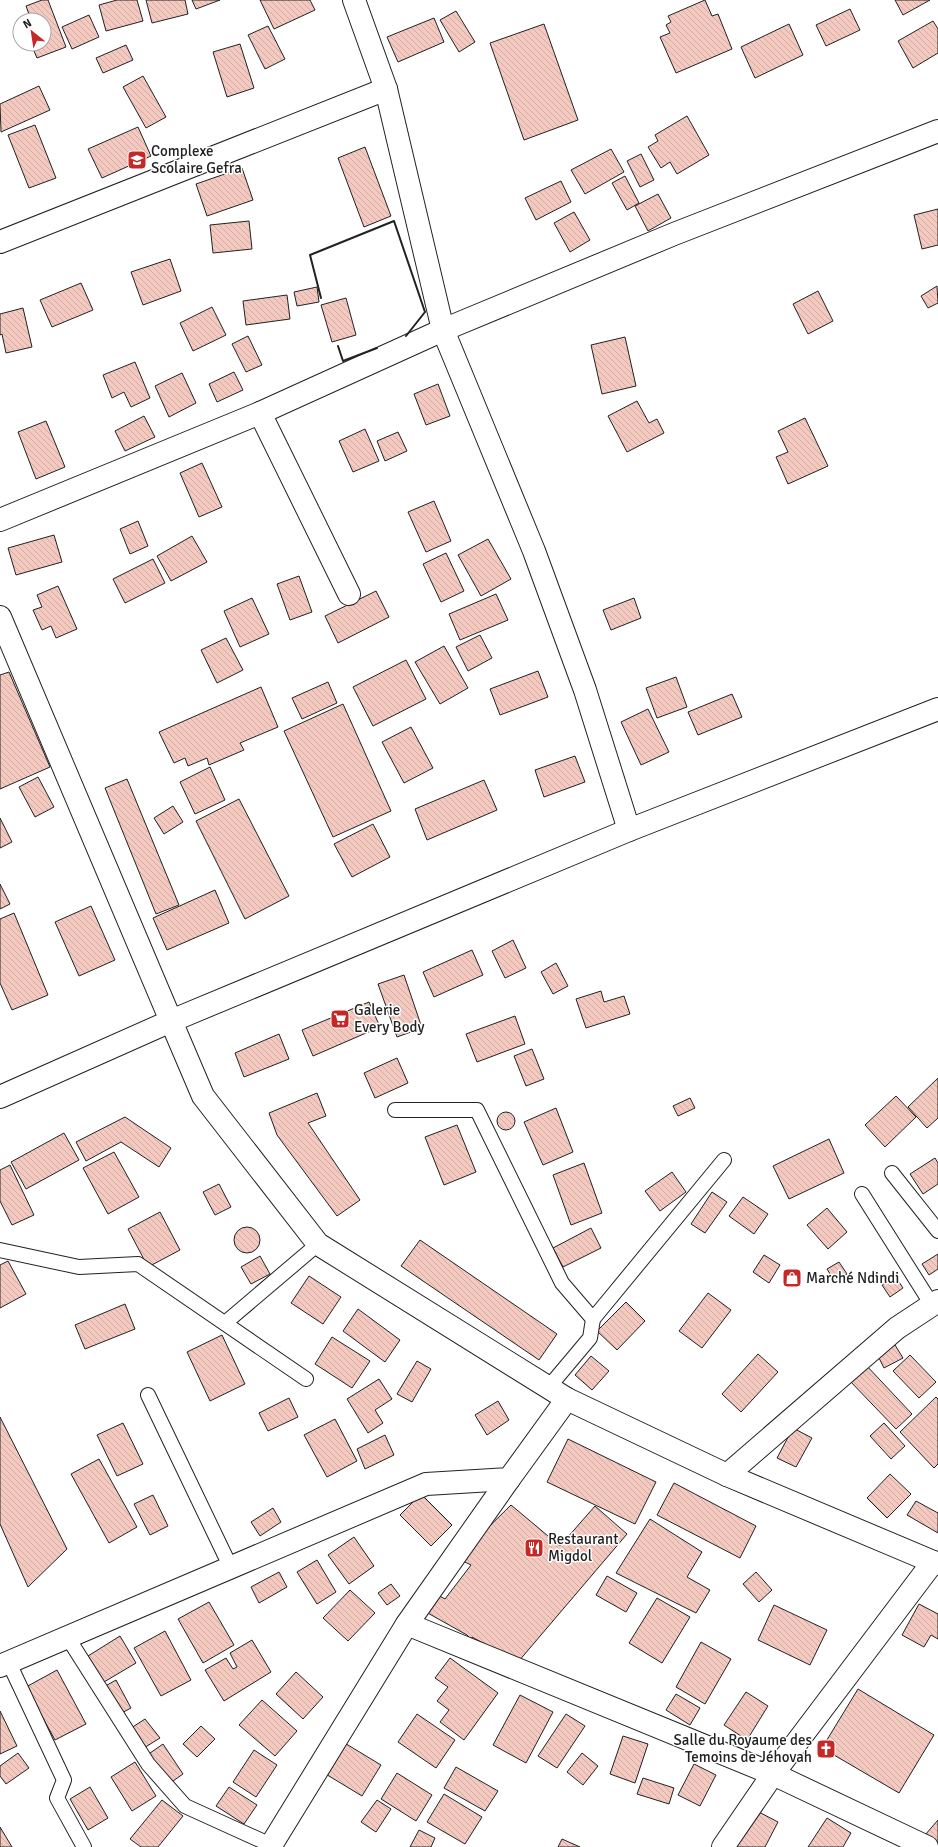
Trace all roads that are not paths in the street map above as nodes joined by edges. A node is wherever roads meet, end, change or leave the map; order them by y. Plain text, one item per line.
1 (354, 0) edge
2 (386, 89) junction
3 (938, 132) edge
4 (0, 242) edge
5 (444, 330) junction
6 (260, 413) junction
7 (0, 520) edge
8 (349, 594) dead end
9 (0, 617) edge
10 (938, 709) edge
11 (629, 830) junction
12 (171, 1021) junction
13 (0, 1097) edge
14 (395, 1110) dead end
15 (724, 1160) dead end
16 (892, 1174) dead end
17 (862, 1194) dead end
18 (938, 1231) edge
19 (318, 1244) junction
20 (0, 1250) edge
21 (935, 1303) edge
22 (593, 1319) junction
23 (225, 1323) junction
24 (306, 1379) dead end
25 (548, 1388) junction
26 (148, 1395) dead end
27 (567, 1399) junction
28 (727, 1475) junction
29 (509, 1479) junction
30 (936, 1563) edge
31 (232, 1568) junction
32 (407, 1624) junction
33 (68, 1638) junction
34 (4, 1664) edge
35 (773, 1774) junction
36 (273, 1846) edge
37 (84, 1847) edge
38 (723, 1847) edge
39 (927, 1847) edge

1 - 2 street
2 - 4 street
2 - 5 street
3 - 5 street
5 - 6 street
5 - 11 street
6 - 7 street
6 - 8 street
9 - 12 street
10 - 11 street
11 - 12 street
12 - 13 street
12 - 19 street
14 - 22 lane
15 - 22 lane
16 - 18 lane
17 - 21 lane
19 - 23 lane
19 - 25 street
20 - 23 lane
21 - 28 street
22 - 25 lane
23 - 24 lane
25 - 27 street
26 - 31 lane
27 - 28 street
27 - 29 street
28 - 30 street
29 - 31 street
29 - 32 street
30 - 35 street
31 - 33 street
32 - 35 street
32 - 36 street
33 - 34 street
33 - 36 lane
34 - 37 lane
35 - 38 street
35 - 39 street

